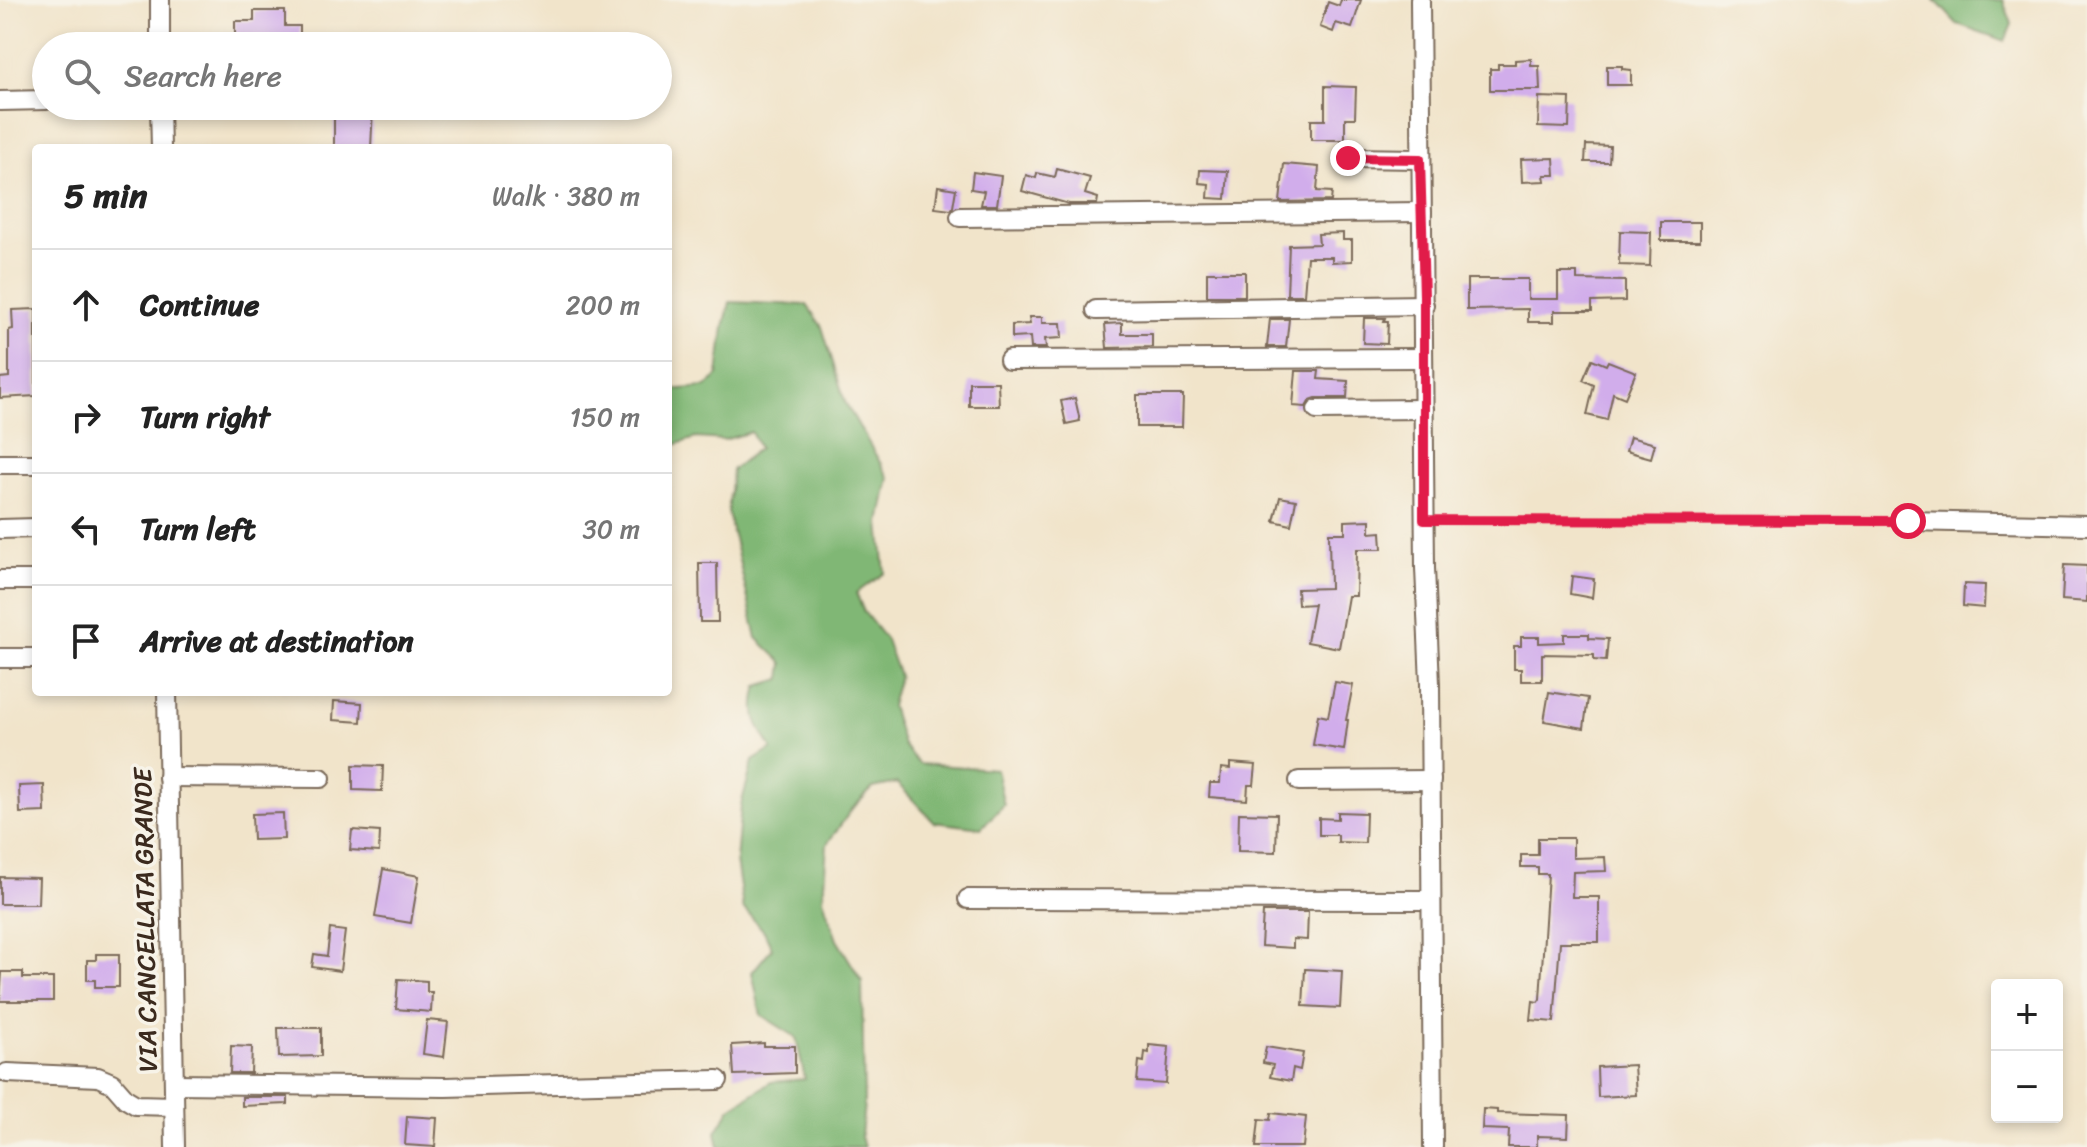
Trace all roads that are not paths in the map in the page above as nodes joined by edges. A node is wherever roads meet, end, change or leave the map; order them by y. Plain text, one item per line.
1 (160, 0) edge
2 (1420, 0) edge
3 (160, 32) edge
4 (32, 100) edge
5 (0, 101) edge
6 (160, 120) edge
7 (161, 144) edge
8 (1348, 158) dead end
9 (1420, 159) junction
10 (1422, 212) junction
11 (960, 217) dead end
12 (1424, 305) junction
13 (1096, 310) dead end
14 (1423, 358) junction
15 (1009, 360) dead end
16 (1424, 409) junction
17 (1317, 410) dead end
18 (0, 464) edge
19 (32, 464) edge
20 (1908, 521) road end
21 (2087, 525) edge
22 (32, 528) edge
23 (0, 529) edge
24 (0, 580) edge
25 (32, 580) edge
26 (0, 658) edge
27 (32, 658) edge
28 (167, 696) edge
29 (168, 777) junction
30 (321, 778) dead end
31 (1431, 780) junction
32 (1299, 781) dead end
33 (968, 899) dead end
34 (1431, 900) junction
35 (7, 1073) dead end
36 (718, 1080) dead end
37 (174, 1084) junction
38 (174, 1106) junction
39 (175, 1147) edge
40 (1433, 1147) edge

1 - 3 street
2 - 9 street
4 - 5 street
6 - 7 street
8 - 9 street
9 - 10 street
10 - 11 street
10 - 12 street
12 - 13 street
12 - 14 street
14 - 15 street
14 - 16 street
16 - 17 street
16 - 31 street
18 - 19 street
20 - 21 street
22 - 23 street
24 - 25 street
26 - 27 street
28 - 29 street, VIA CANCELLATA GRANDE
29 - 30 street
29 - 37 street, VIA CANCELLATA GRANDE
31 - 32 street
31 - 34 street
33 - 34 street
34 - 40 street
35 - 38 street
36 - 37 street
37 - 38 street, VIA CANCELLATA GRANDE
38 - 39 street, VIA CANCELLATA GRANDE

